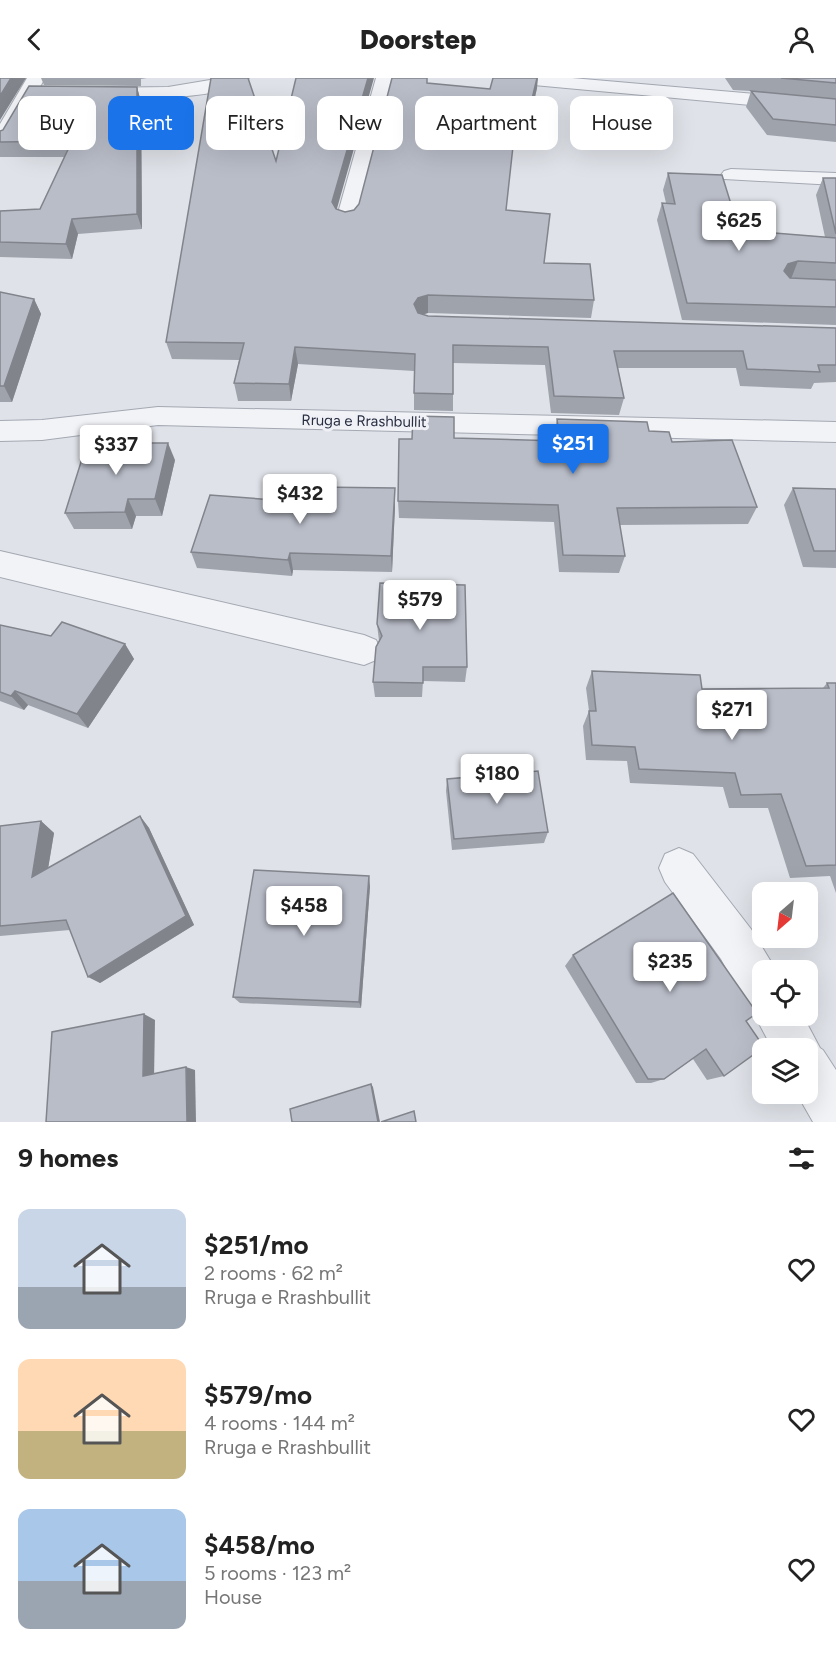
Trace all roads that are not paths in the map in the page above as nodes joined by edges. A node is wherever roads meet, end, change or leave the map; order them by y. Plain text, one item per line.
1 (240, 78) edge
2 (386, 78) edge
3 (513, 78) edge
4 (32, 86) edge
5 (51, 92) edge
6 (74, 92) edge
7 (836, 107) edge
8 (9, 111) edge
9 (0, 140) edge
10 (731, 175) dead end
11 (836, 179) edge
12 (347, 220) edge
13 (0, 432) edge
14 (836, 432) edge
15 (0, 564) edge
16 (364, 650) dead end
17 (679, 868) dead end
18 (752, 972) edge
19 (818, 1084) edge
20 (836, 1115) edge

1 - 6 street
2 - 12 street
3 - 7 street
4 - 5 street
4 - 8 street
8 - 9 street
10 - 11 street
13 - 14 street, Rruga e Rrashbullit
15 - 16 street
17 - 18 street
19 - 20 street

